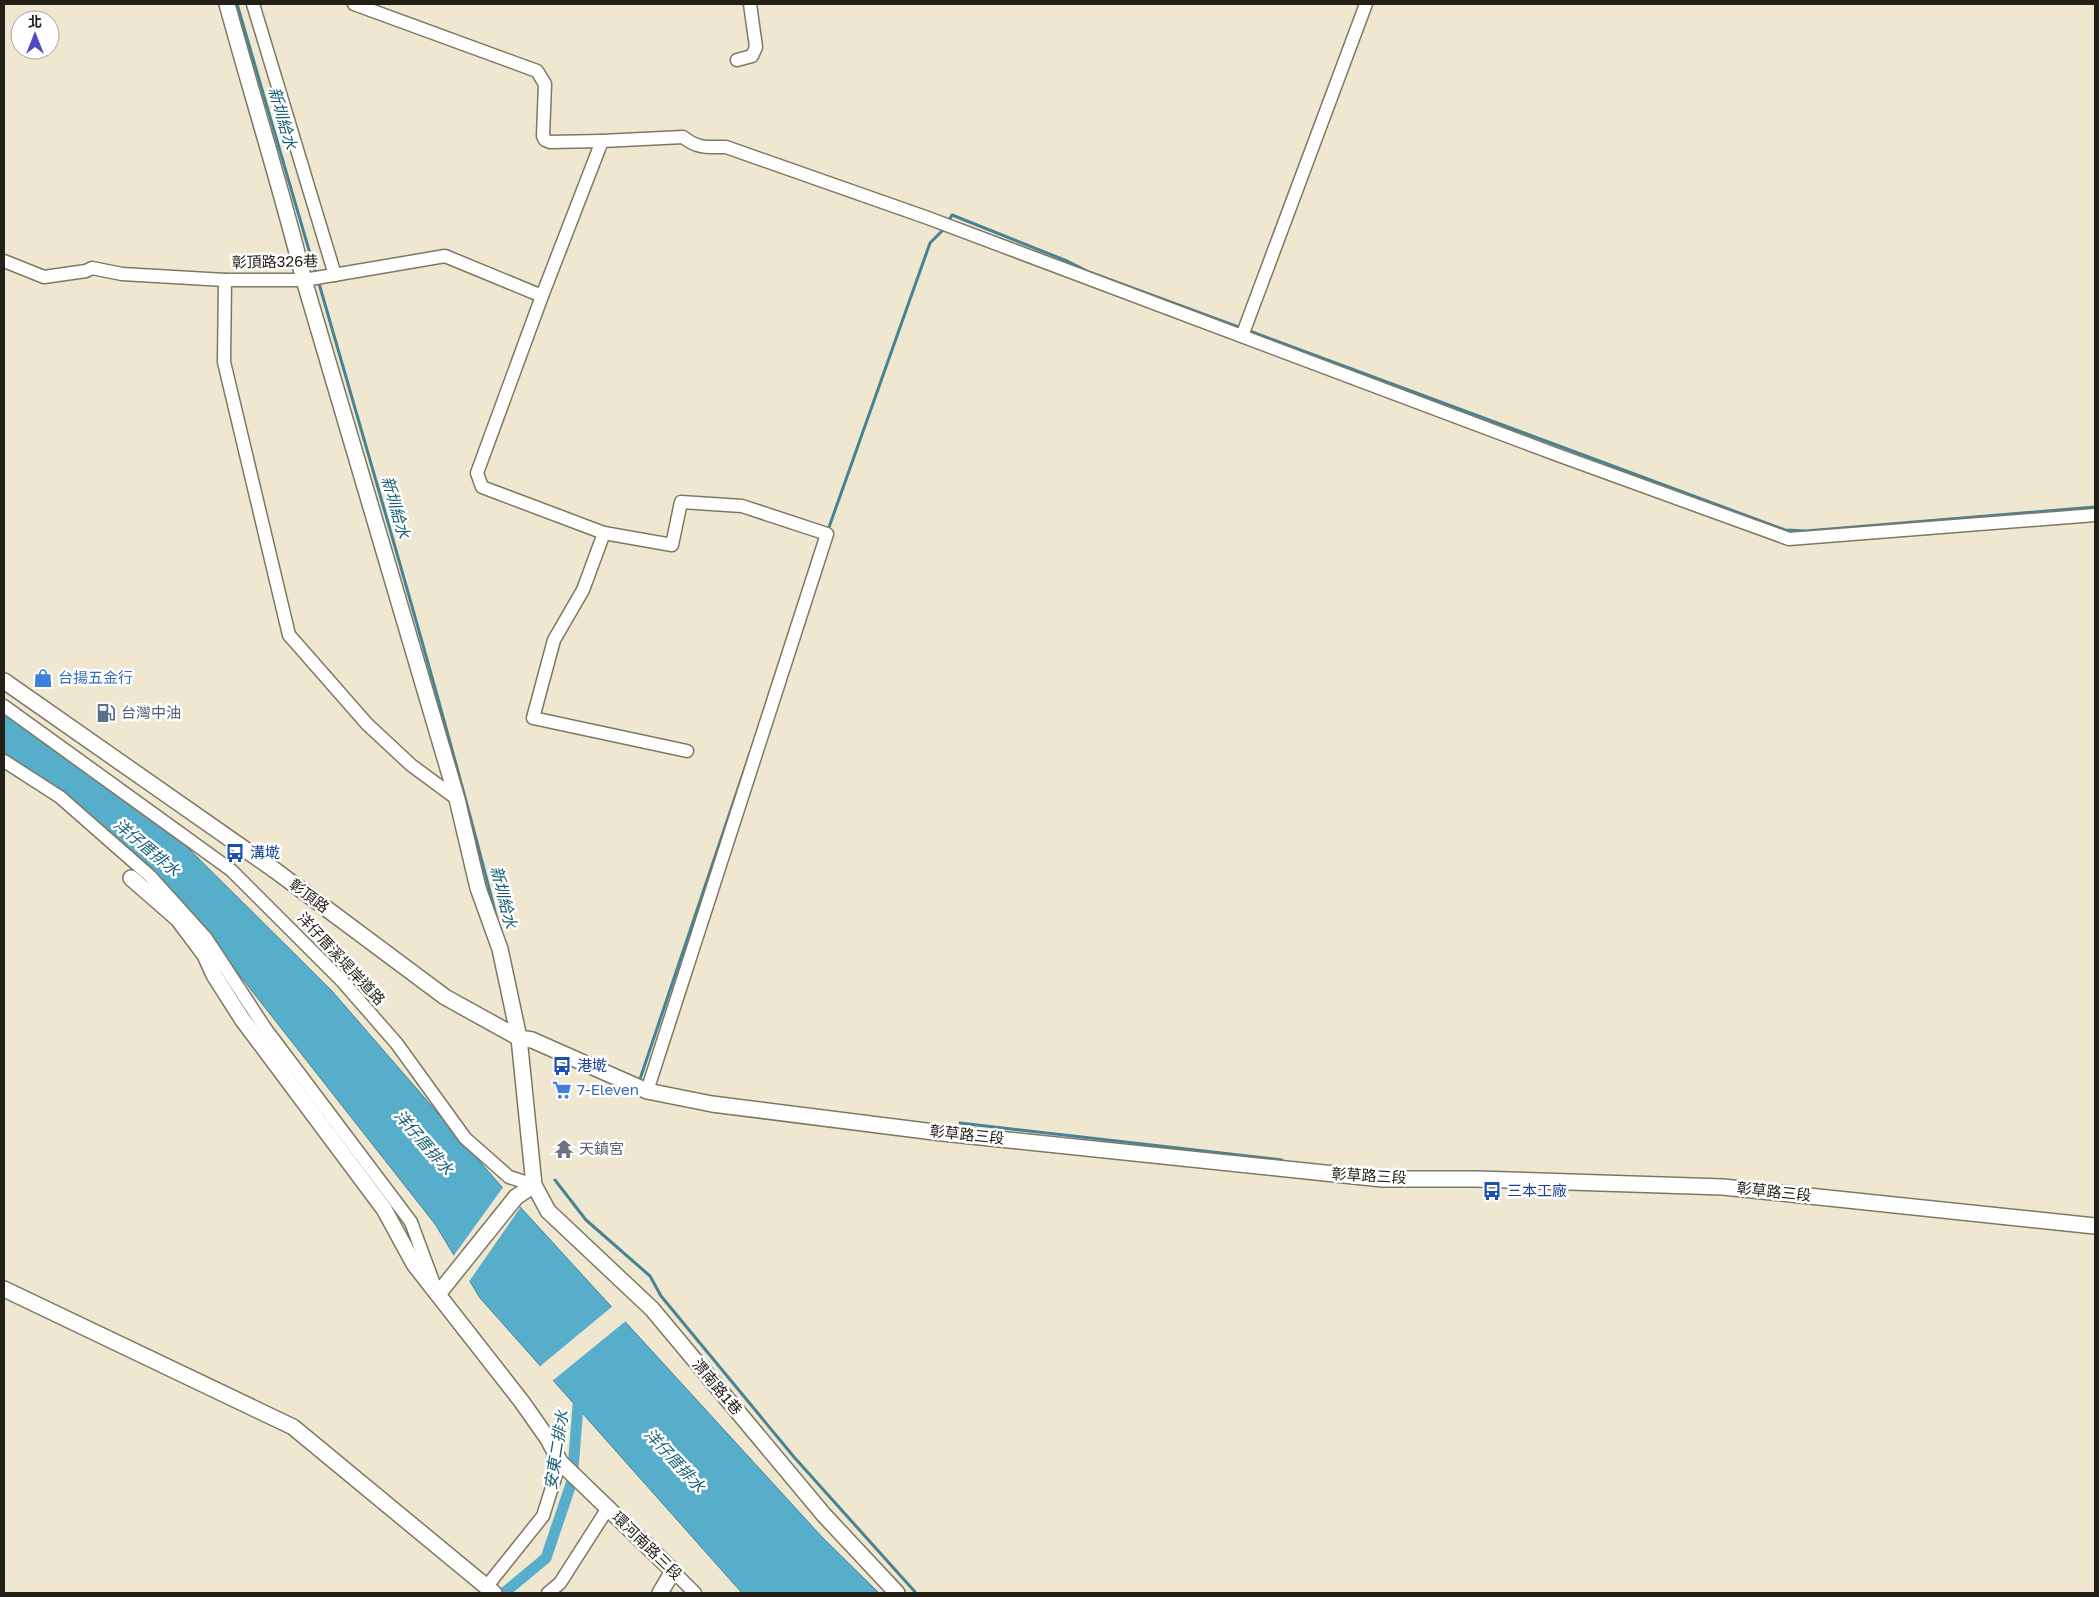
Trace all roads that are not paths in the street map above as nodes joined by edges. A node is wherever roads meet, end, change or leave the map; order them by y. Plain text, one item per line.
1 (226, 4) edge
2 (253, 4) edge
3 (354, 4) edge
4 (750, 4) edge
5 (1366, 4) edge
6 (737, 60) dead end
7 (602, 141) junction
8 (4, 261) edge
9 (329, 276) junction
10 (225, 280) junction
11 (307, 280) junction
12 (542, 296) junction
13 (1242, 336) junction
14 (2095, 515) edge
15 (604, 533) junction
16 (4, 681) edge
17 (4, 706) edge
18 (687, 751) dead end
19 (4, 761) edge
20 (457, 799) junction
21 (131, 878) dead end
22 (526, 1039) junction
23 (647, 1091) junction
24 (534, 1185) junction
25 (2095, 1226) edge
26 (4, 1289) edge
27 (438, 1294) junction
28 (560, 1462) junction
29 (603, 1503) junction
30 (673, 1571) junction
31 (492, 1590) edge
32 (548, 1593) edge
33 (660, 1593) edge
34 (695, 1593) edge
35 (898, 1593) edge

1 - 11 street
2 - 9 street
3 - 7 street
4 - 6 street
5 - 13 street
7 - 12 street
7 - 13 street
8 - 10 street, 彰頂路326巷
9 - 11 street, 彰頂路326巷
9 - 12 street, 彰頂路326巷
10 - 11 street, 彰頂路326巷
10 - 20 street
11 - 20 street
12 - 15 street
13 - 14 street
15 - 18 street
15 - 23 street
16 - 22 street, 彰頂路
17 - 24 street, 洋仔厝溪堤岸道路
19 - 27 street
20 - 22 street
21 - 27 street, 環河南路三段
22 - 23 street, 彰頂路
22 - 24 street
23 - 25 street, 彰草路三段
24 - 27 street
24 - 35 street, 渭南路1巷
26 - 31 street
27 - 28 street, 環河南路三段
28 - 29 street, 環河南路三段
28 - 31 street
29 - 30 street, 環河南路三段
29 - 32 street
30 - 33 street
30 - 34 street, 環河南路三段

